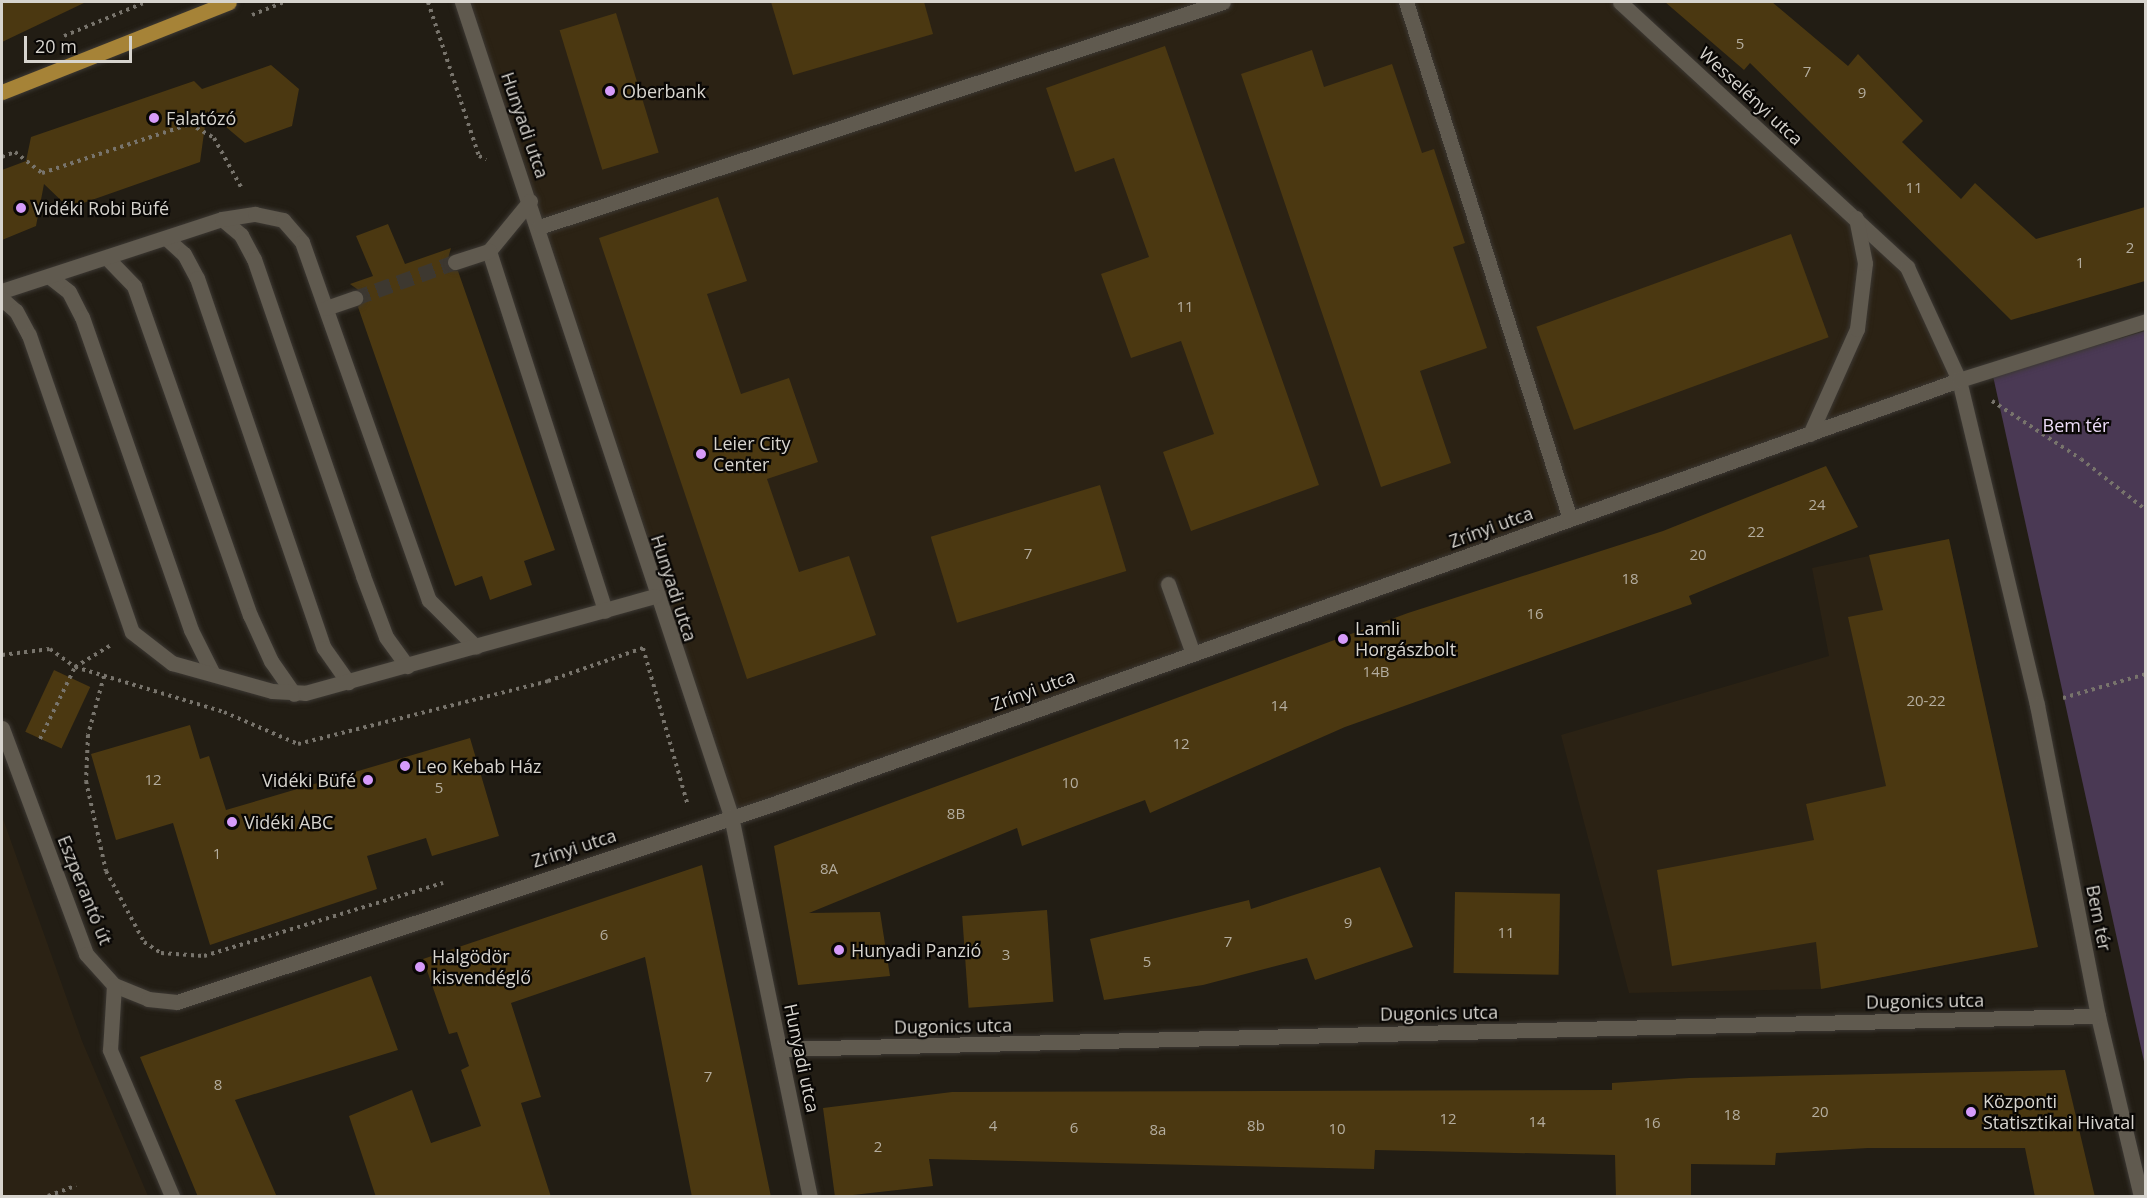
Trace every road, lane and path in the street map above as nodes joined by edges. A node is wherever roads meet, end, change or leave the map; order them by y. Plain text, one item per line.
1 (146, 2) edge
2 (229, 2) edge
3 (462, 2) edge
4 (1223, 2) edge
5 (1406, 2) edge
6 (1620, 2) edge
7 (53, 41) dead end
8 (2, 92) edge
9 (2, 158) edge
10 (530, 201) junction
11 (255, 214) junction
12 (1856, 218) junction
13 (222, 219) junction
14 (539, 227) junction
15 (166, 238) junction
16 (489, 251) junction
17 (108, 258) junction
18 (455, 262) tunnel mouth
19 (50, 277) junction
20 (2, 291) edge
21 (355, 298) tunnel mouth
22 (2, 299) edge
23 (326, 308) junction
24 (2145, 321) edge
25 (1959, 380) junction
26 (1810, 434) junction
27 (2145, 510) edge
28 (1570, 519) junction
29 (1168, 584) dead end
30 (655, 596) junction
31 (605, 611) junction
32 (476, 647) junction
33 (1193, 654) junction
34 (2, 656) edge
35 (407, 666) junction
36 (213, 674) junction
37 (2145, 674) edge
38 (104, 676) dead end
39 (549, 681) dead end
40 (348, 682) junction
41 (294, 694) junction
42 (2037, 705) junction
43 (2, 728) edge
44 (40, 739) dead end
45 (730, 816) junction
46 (695, 829) junction
47 (449, 881) dead end
48 (114, 985) junction
49 (2098, 1016) junction
50 (781, 1049) junction
51 (76, 1185) dead end
52 (56, 1195) edge
53 (48, 1197) edge
54 (172, 1197) edge
55 (810, 1197) edge
56 (2141, 1197) edge

1 - 7 path
2 - 8 main road
3 - 10 street, Hunyadi utca
4 - 14 street
5 - 28 street
6 - 12 street, Wesselényi utca
9 - 11 path
10 - 14 street, Hunyadi utca
10 - 16 street
11 - 13 street
11 - 23 street
12 - 25 street, Wesselényi utca
12 - 26 street
13 - 15 street
13 - 35 street
14 - 30 street, Hunyadi utca
15 - 17 street
15 - 40 street
16 - 18 street
16 - 31 street
17 - 19 street
17 - 41 street
19 - 20 street
19 - 36 street
21 - 23 street
22 - 36 street
23 - 32 street
24 - 25 street
25 - 26 street, Zrínyi utca
25 - 27 path
25 - 42 street, Bem tér
26 - 28 street, Zrínyi utca
28 - 33 street, Zrínyi utca
29 - 33 street
30 - 31 street
30 - 45 street, Hunyadi utca
31 - 32 street
32 - 35 street
33 - 45 street, Zrínyi utca
34 - 44 path
35 - 40 street
36 - 41 street
37 - 42 path
38 - 47 path
39 - 46 path
40 - 41 street
42 - 49 street, Bem tér
43 - 48 street, Eszperantó út
45 - 46 street, Zrínyi utca
45 - 50 street, Hunyadi utca
46 - 48 street, Zrínyi utca
48 - 54 street
49 - 50 street, Dugonics utca
49 - 56 street, Bem tér
50 - 55 street, Hunyadi utca
51 - 52 path
52 - 53 path

